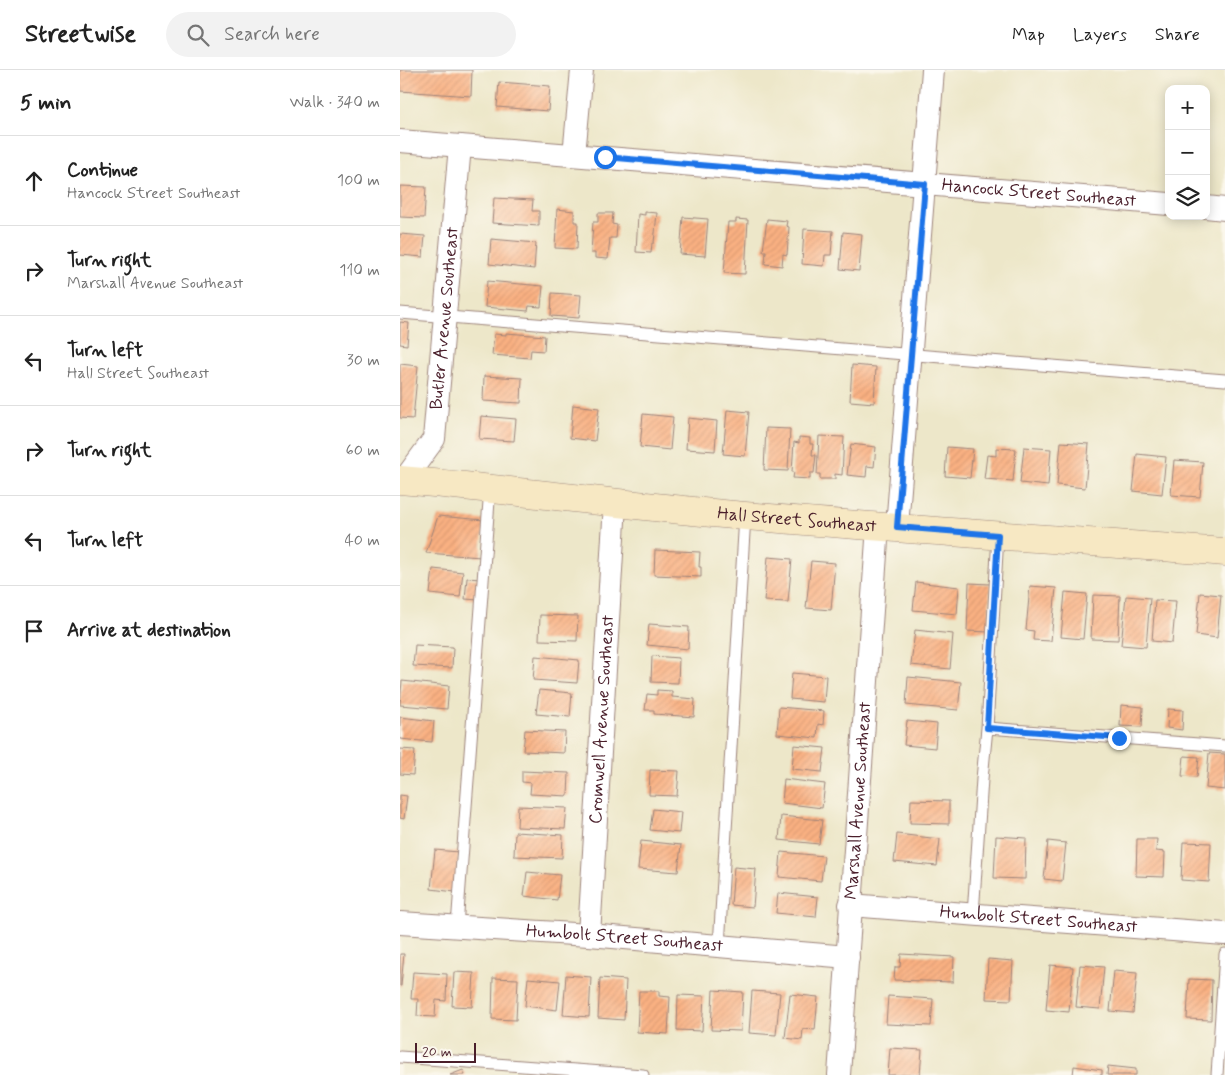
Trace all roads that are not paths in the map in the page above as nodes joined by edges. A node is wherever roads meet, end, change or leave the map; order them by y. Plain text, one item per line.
1 (582, 70) edge
2 (933, 70) edge
3 (400, 142) edge
4 (460, 146) junction
5 (574, 155) junction
6 (925, 184) junction
7 (1165, 204) edge
8 (1210, 207) edge
9 (1225, 209) edge
10 (400, 313) edge
11 (445, 316) junction
12 (911, 354) junction
13 (1225, 380) edge
14 (401, 479) edge
15 (490, 488) junction
16 (615, 504) junction
17 (745, 516) junction
18 (887, 526) junction
19 (998, 535) junction
20 (1225, 552) edge
21 (987, 728) junction
22 (1225, 746) edge
23 (850, 905) junction
24 (973, 915) junction
25 (400, 923) edge
26 (457, 926) junction
27 (1225, 934) edge
28 (588, 935) junction
29 (718, 946) junction
30 (1225, 954) edge
31 (848, 957) junction
32 (400, 1057) edge
33 (643, 1075) edge
34 (839, 1075) edge
35 (1217, 1075) edge

1 - 5 street
2 - 6 street, Marshall Avenue Southeast
3 - 4 street, Hancock Street Southeast
4 - 5 street, Hancock Street Southeast
4 - 11 street, Butler Avenue Southeast
5 - 6 street, Hancock Street Southeast
6 - 7 street, Hancock Street Southeast
6 - 12 street, Marshall Avenue Southeast
8 - 9 street
10 - 11 lane
11 - 12 lane
11 - 14 street, Butler Avenue Southeast
12 - 13 lane
12 - 18 street, Marshall Avenue Southeast
14 - 15 main road, Hall Street Southeast
15 - 16 main road, Hall Street Southeast
15 - 26 lane
16 - 17 main road, Hall Street Southeast
16 - 28 street, Cromwell Avenue Southeast
17 - 18 main road, Hall Street Southeast
17 - 29 lane
18 - 19 main road, Hall Street Southeast
18 - 23 street, Marshall Avenue Southeast
19 - 20 main road, Hall Street Southeast
19 - 21 lane
21 - 22 lane
21 - 24 lane
23 - 24 street, Humbolt Street Southeast
23 - 31 street, Marshall Avenue Southeast
24 - 27 street, Humbolt Street Southeast
25 - 26 street, Humbolt Street Southeast
26 - 28 street, Humbolt Street Southeast
28 - 29 street, Humbolt Street Southeast
29 - 31 street, Humbolt Street Southeast
30 - 35 lane
31 - 34 street, Marshall Avenue Southeast
32 - 33 lane

